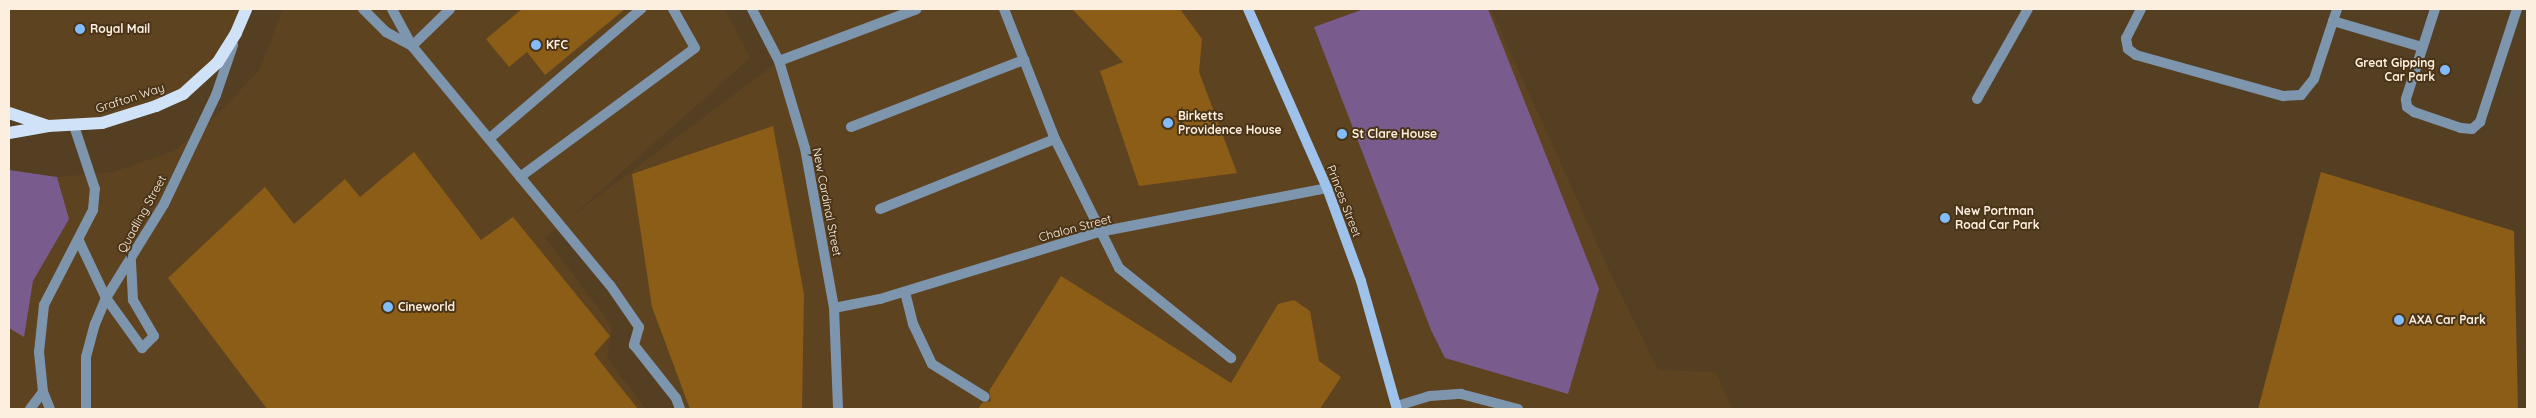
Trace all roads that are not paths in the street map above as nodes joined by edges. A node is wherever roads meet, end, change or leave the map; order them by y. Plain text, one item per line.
1 (246, 9) edge
2 (363, 9) edge
3 (392, 9) edge
4 (450, 9) edge
5 (641, 9) edge
6 (673, 9) edge
7 (752, 9) edge
8 (917, 9) edge
9 (1004, 9) edge
10 (1248, 9) edge
11 (2028, 9) edge
12 (2141, 9) edge
13 (2337, 9) edge
14 (2434, 9) edge
15 (2517, 9) edge
16 (2333, 21) junction
17 (236, 33) junction
18 (412, 46) junction
19 (2422, 47) junction
20 (1024, 60) junction
21 (779, 61) junction
22 (1977, 99) dead end
23 (9, 113) edge
24 (48, 126) junction
25 (74, 126) junction
26 (851, 127) dead end
27 (9, 133) edge
28 (490, 138) junction
29 (1055, 138) junction
30 (520, 177) junction
31 (1327, 188) junction
32 (880, 209) dead end
33 (1099, 232) junction
34 (79, 241) junction
35 (130, 261) junction
36 (904, 292) junction
37 (106, 298) junction
38 (834, 308) junction
39 (1231, 358) dead end
40 (43, 392) junction
41 (986, 397) dead end
42 (1397, 408) edge
43 (30, 409) edge
44 (50, 409) edge
45 (86, 409) edge
46 (680, 409) edge
47 (838, 409) edge
48 (1518, 409) edge

1 - 17 main road, Grafton Way
2 - 18 street
3 - 18 street
4 - 18 street
5 - 28 street
6 - 30 street
7 - 21 street, New Cardinal Street
8 - 21 street
9 - 20 street
10 - 31 main road, Princes Street
11 - 22 street
12 - 16 street
13 - 16 street
14 - 19 street
15 - 19 street
16 - 19 street
17 - 25 main road, Grafton Way
17 - 35 street, Quadling Street
18 - 28 street
20 - 26 street
20 - 29 street
21 - 38 street, New Cardinal Street
23 - 24 main road
24 - 25 main road, Grafton Way
24 - 27 main road, Grafton Way
25 - 34 street
28 - 30 street
29 - 32 street
29 - 33 street
30 - 46 street
31 - 33 street, Chalon Street
31 - 42 main road, Princes Street
33 - 36 street, Chalon Street
33 - 39 street
34 - 37 street
34 - 40 street
35 - 37 street, Quadling Street
35 - 37 street
36 - 38 street, Chalon Street
36 - 41 street
37 - 45 street, Quadling Street
38 - 47 street, New Cardinal Street
40 - 43 street
40 - 44 street
42 - 48 street

